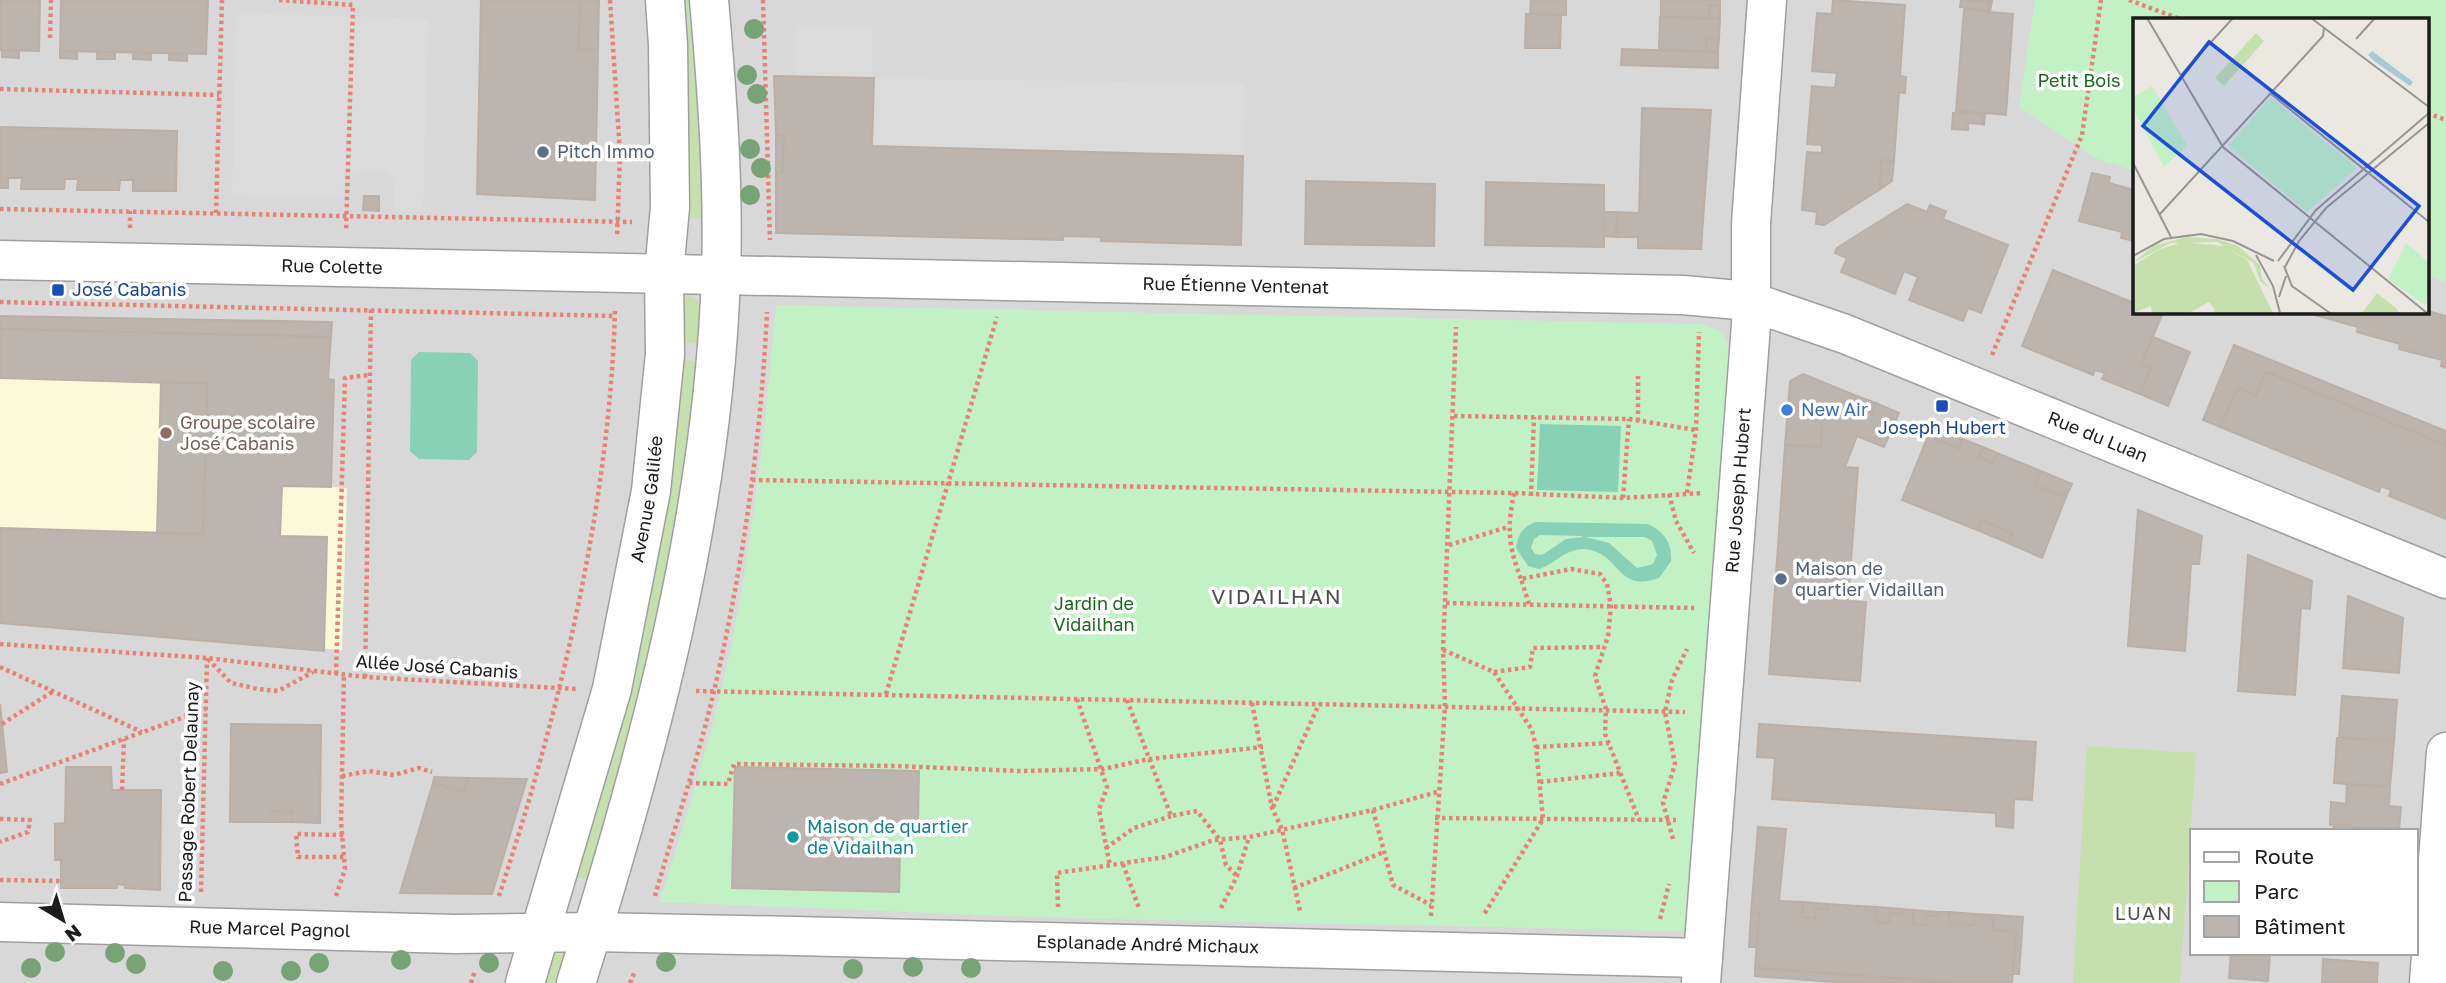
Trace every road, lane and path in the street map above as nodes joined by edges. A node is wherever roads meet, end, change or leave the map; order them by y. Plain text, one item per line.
1 (51, 0) edge
2 (222, 0) edge
3 (279, 0) edge
4 (610, 0) edge
5 (665, 0) edge
6 (709, 0) edge
7 (763, 0) edge
8 (1768, 0) edge
9 (2101, 0) edge
10 (2129, 0) edge
11 (2177, 18) edge
12 (50, 38) dead end
13 (0, 89) edge
14 (219, 94) junction
15 (2428, 113) edge
16 (2446, 120) edge
17 (0, 209) edge
18 (216, 213) junction
19 (348, 215) junction
20 (347, 222) dead end
21 (618, 222) junction
22 (642, 222) dead end
23 (617, 242) dead end
24 (770, 247) dead end
25 (0, 260) edge
26 (664, 273) junction
27 (721, 275) junction
28 (1683, 295) junction
29 (1749, 301) junction
30 (0, 302) edge
31 (615, 304) dead end
32 (768, 306) dead end
33 (371, 309) junction
34 (1000, 309) dead end
35 (615, 316) junction
36 (1457, 318) dead end
37 (369, 375) junction
38 (1638, 376) dead end
39 (1979, 389) junction
40 (1454, 413) junction
41 (1534, 417) junction
42 (1629, 419) junction
43 (1638, 421) junction
44 (1696, 430) junction
45 (752, 480) junction
46 (948, 484) junction
47 (1514, 493) junction
48 (1687, 493) junction
49 (1451, 494) junction
50 (1670, 494) junction
51 (1739, 495) junction
52 (1531, 496) junction
53 (1623, 498) junction
54 (1508, 527) junction
55 (1448, 545) junction
56 (1695, 559) dead end
57 (1521, 579) junction
58 (2446, 579) edge
59 (1698, 598) dead end
60 (1446, 603) junction
61 (1529, 604) junction
62 (1611, 606) junction
63 (1698, 608) junction
64 (1698, 617) dead end
65 (1692, 638) dead end
66 (0, 644) edge
67 (1604, 647) junction
68 (1443, 650) junction
69 (207, 658) junction
70 (0, 667) edge
71 (314, 671) junction
72 (1494, 672) junction
73 (336, 674) junction
74 (344, 674) junction
75 (365, 677) junction
76 (558, 688) junction
77 (721, 691) dead end
78 (52, 692) junction
79 (886, 695) junction
80 (1077, 699) junction
81 (1127, 700) junction
82 (1252, 703) junction
83 (1319, 704) junction
84 (1445, 706) junction
85 (206, 709) junction
86 (1518, 709) junction
87 (1606, 709) junction
88 (1665, 712) junction
89 (2, 724) dead end
90 (142, 733) junction
91 (1719, 736) junction
92 (124, 739) junction
93 (1609, 743) junction
94 (1263, 747) junction
95 (1536, 747) junction
96 (2446, 752) edge
97 (1149, 760) junction
98 (1103, 769) junction
99 (432, 772) dead end
100 (1620, 773) junction
101 (342, 776) junction
102 (1540, 782) junction
103 (0, 783) edge
104 (689, 783) junction
105 (122, 790) dead end
106 (1437, 792) junction
107 (1272, 808) junction
108 (1373, 810) junction
109 (1171, 816) junction
110 (1435, 818) junction
111 (0, 819) edge
112 (1543, 819) junction
113 (1639, 820) junction
114 (1665, 820) junction
115 (1714, 822) junction
116 (1282, 829) junction
117 (342, 835) junction
118 (1249, 837) junction
119 (1220, 840) junction
120 (0, 842) edge
121 (1674, 844) dead end
122 (1106, 848) junction
123 (1384, 852) junction
124 (345, 858) junction
125 (1110, 866) junction
126 (1237, 876) junction
127 (1672, 876) dead end
128 (0, 880) edge
129 (61, 881) dead end
130 (1294, 888) junction
131 (1431, 905) junction
132 (651, 908) dead end
133 (1058, 918) dead end
134 (0, 922) edge
135 (197, 927) junction
136 (331, 931) junction
137 (592, 932) junction
138 (487, 934) junction
139 (538, 935) junction
140 (1210, 947) junction
141 (1309, 949) junction
142 (1445, 952) junction
143 (1655, 955) junction
144 (1702, 970) edge
145 (471, 983) edge
146 (525, 983) edge
147 (576, 983) edge
148 (2429, 983) edge

1 - 12 path
2 - 14 path
3 - 19 path
4 - 21 path
5 - 26 street, Avenue Galilée
6 - 27 street
7 - 24 path
8 - 29 street, Rue Joseph Hubert
9 - 39 path
10 - 11 path
13 - 14 path
14 - 18 path
15 - 16 path
17 - 18 path
18 - 19 path
19 - 20 path
19 - 21 path
21 - 22 path
21 - 23 path
25 - 26 street, Rue Colette
26 - 27 street, Rue Colette
26 - 139 street, Avenue Galilée
27 - 28 street, Rue Étienne Ventenat
27 - 137 street
28 - 29 street, Rue Étienne Ventenat
28 - 44 path
29 - 39 street, Rue du Luan
29 - 51 street, Rue Joseph Hubert
30 - 33 path
31 - 35 path
32 - 45 path
33 - 35 path
33 - 37 path
34 - 46 path
35 - 76 path
36 - 40 path
37 - 73 path
37 - 75 path
38 - 43 path
39 - 58 street, Rue du Luan
40 - 41 path
40 - 49 path
41 - 42 path
41 - 52 path
42 - 43 path
42 - 53 path
43 - 44 path
44 - 48 path
45 - 46 path
45 - 104 path
46 - 49 path
46 - 79 path
47 - 49 path
47 - 52 path
47 - 54 path
48 - 50 path
48 - 51 path
49 - 55 path
50 - 53 path
50 - 56 path
51 - 91 street, Rue Joseph Hubert
52 - 53 path
54 - 55 path
54 - 57 path
55 - 60 path
57 - 61 path
57 - 62 path
59 - 63 path
60 - 61 path
60 - 68 path
61 - 62 path
62 - 63 path
62 - 67 path
63 - 64 path
65 - 88 path
66 - 69 path, Allée José Cabanis
67 - 72 path
67 - 87 path
68 - 72 path
68 - 84 path
69 - 71 path, Allée José Cabanis
69 - 71 path
69 - 85 path, Passage Robert Delaunay
70 - 78 path
71 - 73 path, Allée José Cabanis
72 - 86 path
73 - 74 path, Allée José Cabanis
74 - 75 path, Allée José Cabanis
74 - 101 path
75 - 76 path, Allée José Cabanis
76 - 138 path
77 - 79 path
78 - 89 path
78 - 90 path
79 - 80 path
80 - 81 path
80 - 98 path
81 - 82 path
81 - 97 path
82 - 83 path
82 - 94 path
83 - 84 path
83 - 107 path
84 - 86 path
84 - 106 path
85 - 90 path
85 - 135 path, Passage Robert Delaunay
86 - 87 path
86 - 95 path
87 - 88 path
87 - 93 path
88 - 91 path
88 - 114 path
90 - 92 path
91 - 115 street, Rue Joseph Hubert
92 - 103 path
92 - 105 path
93 - 95 path
93 - 100 path
94 - 97 path
94 - 107 path
95 - 102 path
96 - 148 street
97 - 98 path
97 - 109 path
98 - 104 path
98 - 122 path
99 - 101 path
100 - 102 path
100 - 113 path
101 - 117 path
102 - 112 path
104 - 132 path
106 - 108 path
106 - 110 path
107 - 116 path
108 - 116 path
108 - 123 path
109 - 119 path
109 - 122 path
110 - 112 path
110 - 131 path
111 - 120 path
112 - 113 path
112 - 142 path
113 - 114 path
114 - 115 path
114 - 121 path
115 - 144 street, Rue Joseph Hubert
116 - 118 path
116 - 130 path
117 - 124 path
117 - 124 path
118 - 119 path
118 - 126 path
119 - 125 path
119 - 126 path
122 - 125 path
123 - 130 path
123 - 131 path
124 - 136 path
125 - 133 path
126 - 140 path
127 - 143 path
128 - 129 path
130 - 141 path
131 - 142 path
134 - 135 street, Rue Marcel Pagnol
135 - 136 street, Rue Marcel Pagnol
136 - 138 street, Rue Marcel Pagnol
137 - 139 street, Esplanade André Michaux
137 - 140 street, Esplanade André Michaux
137 - 147 street
138 - 139 street, Rue Marcel Pagnol
138 - 145 path
139 - 146 street, Avenue Galilée
140 - 141 street, Esplanade André Michaux
141 - 142 street, Esplanade André Michaux
142 - 143 street, Esplanade André Michaux
143 - 144 street, Esplanade André Michaux

